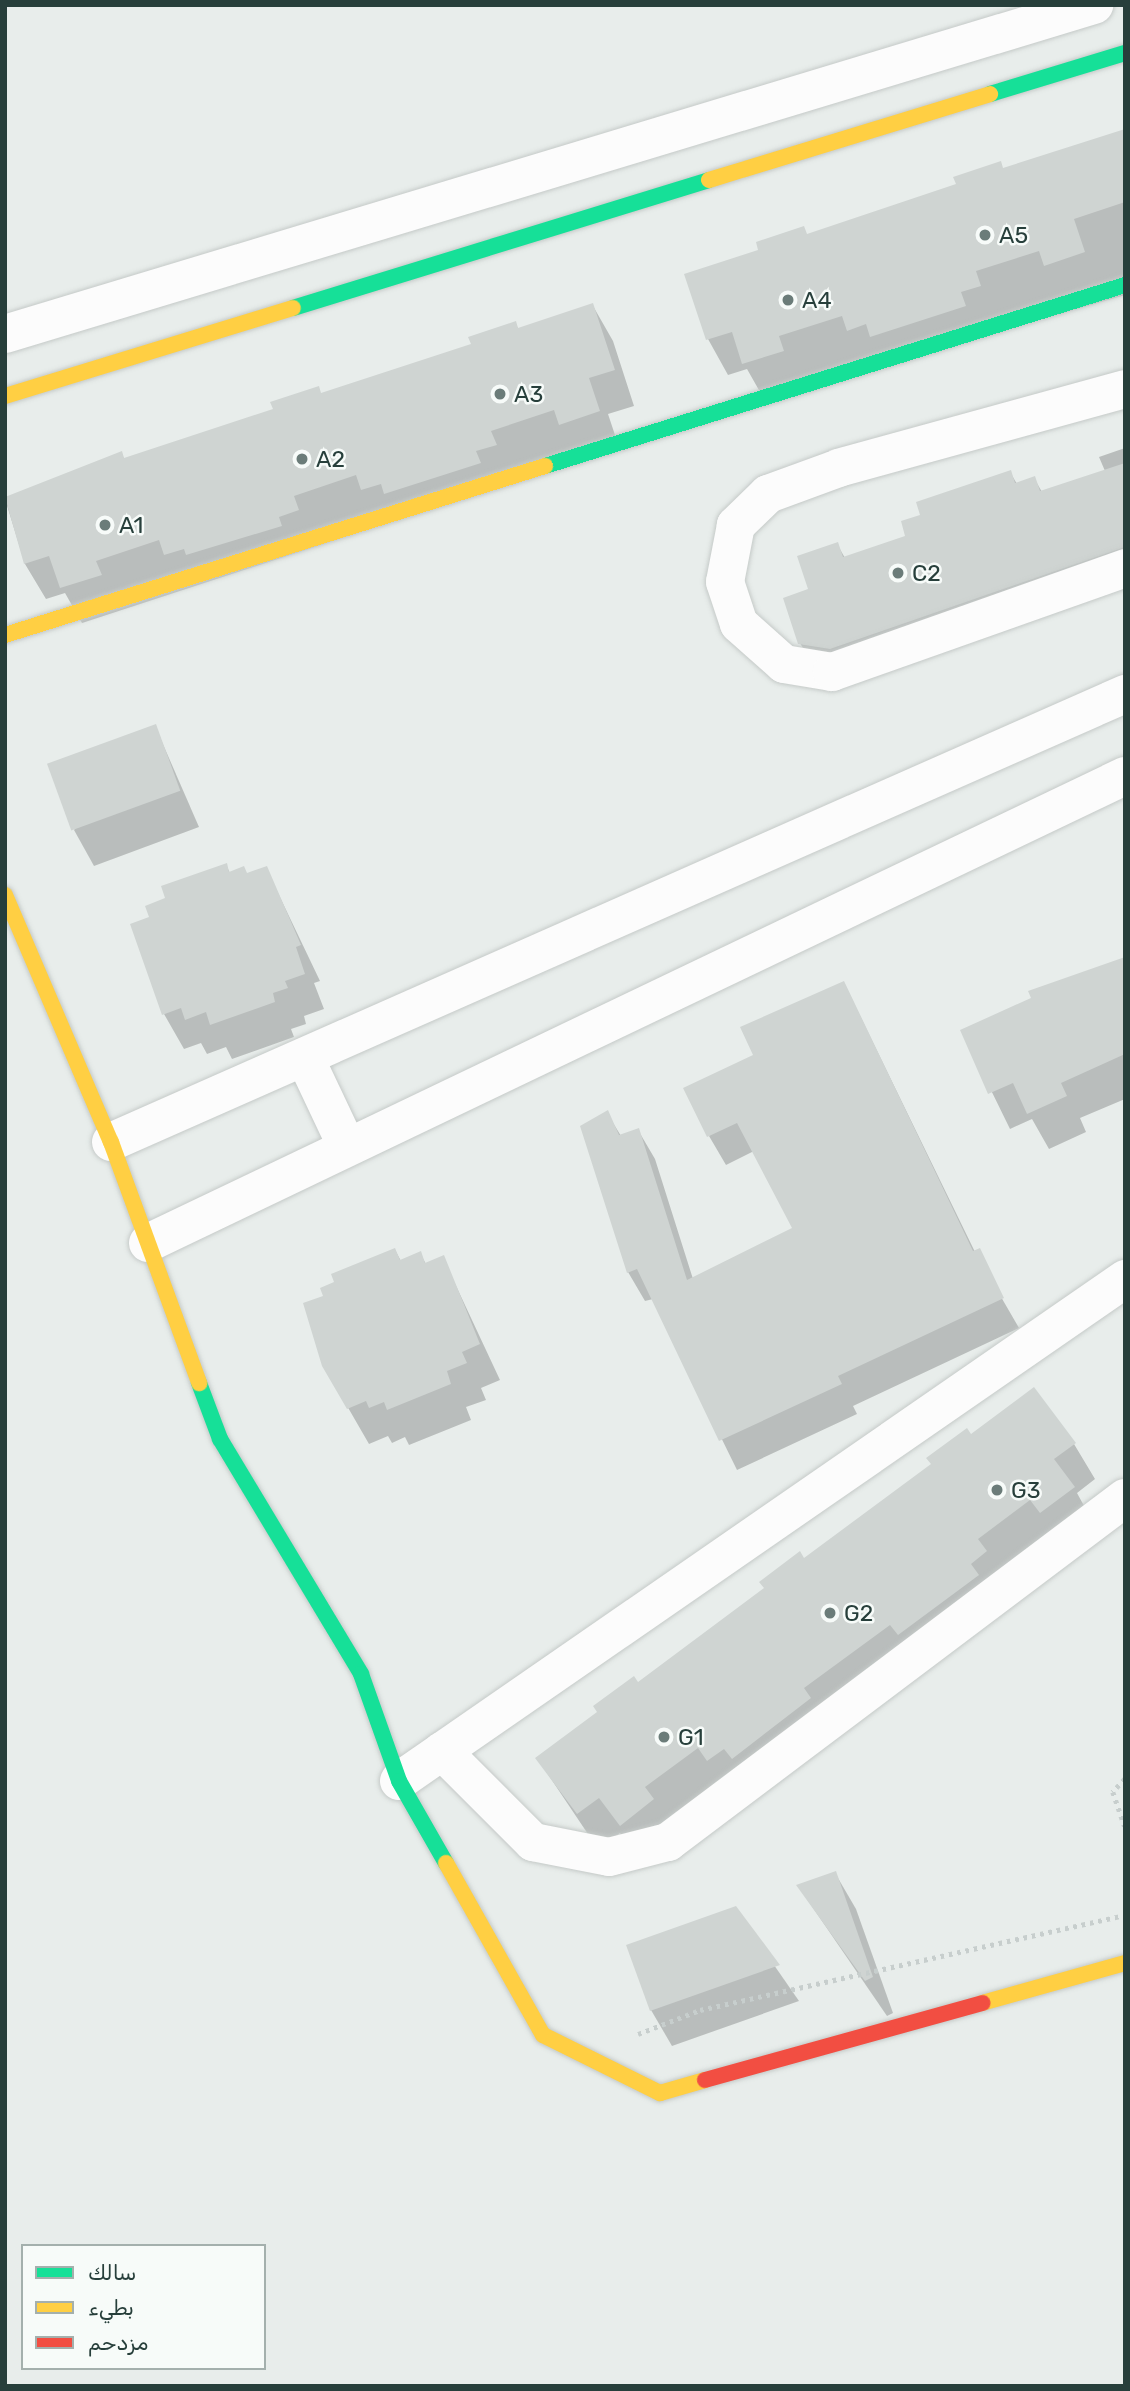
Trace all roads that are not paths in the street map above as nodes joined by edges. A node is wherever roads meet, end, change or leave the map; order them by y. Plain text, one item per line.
1 (1094, 5) edge
2 (1125, 53) edge
3 (1125, 285) edge
4 (5, 334) edge
5 (1125, 389) edge
6 (5, 397) edge
7 (1125, 568) edge
8 (5, 635) edge
9 (1125, 694) edge
10 (1125, 776) edge
11 (5, 895) edge
12 (305, 1058) junction
13 (111, 1142) junction
14 (347, 1147) junction
15 (148, 1243) junction
16 (1125, 1279) edge
17 (1125, 1499) edge
18 (443, 1751) junction
19 (399, 1781) junction
20 (1125, 1963) edge

1 - 4 street
2 - 6 street
3 - 8 street
5 - 7 street
9 - 12 street
10 - 14 street
11 - 13 street
12 - 13 street
12 - 14 street
13 - 15 street
14 - 15 street
15 - 19 street
16 - 18 street
17 - 18 street
18 - 19 street
19 - 20 street

